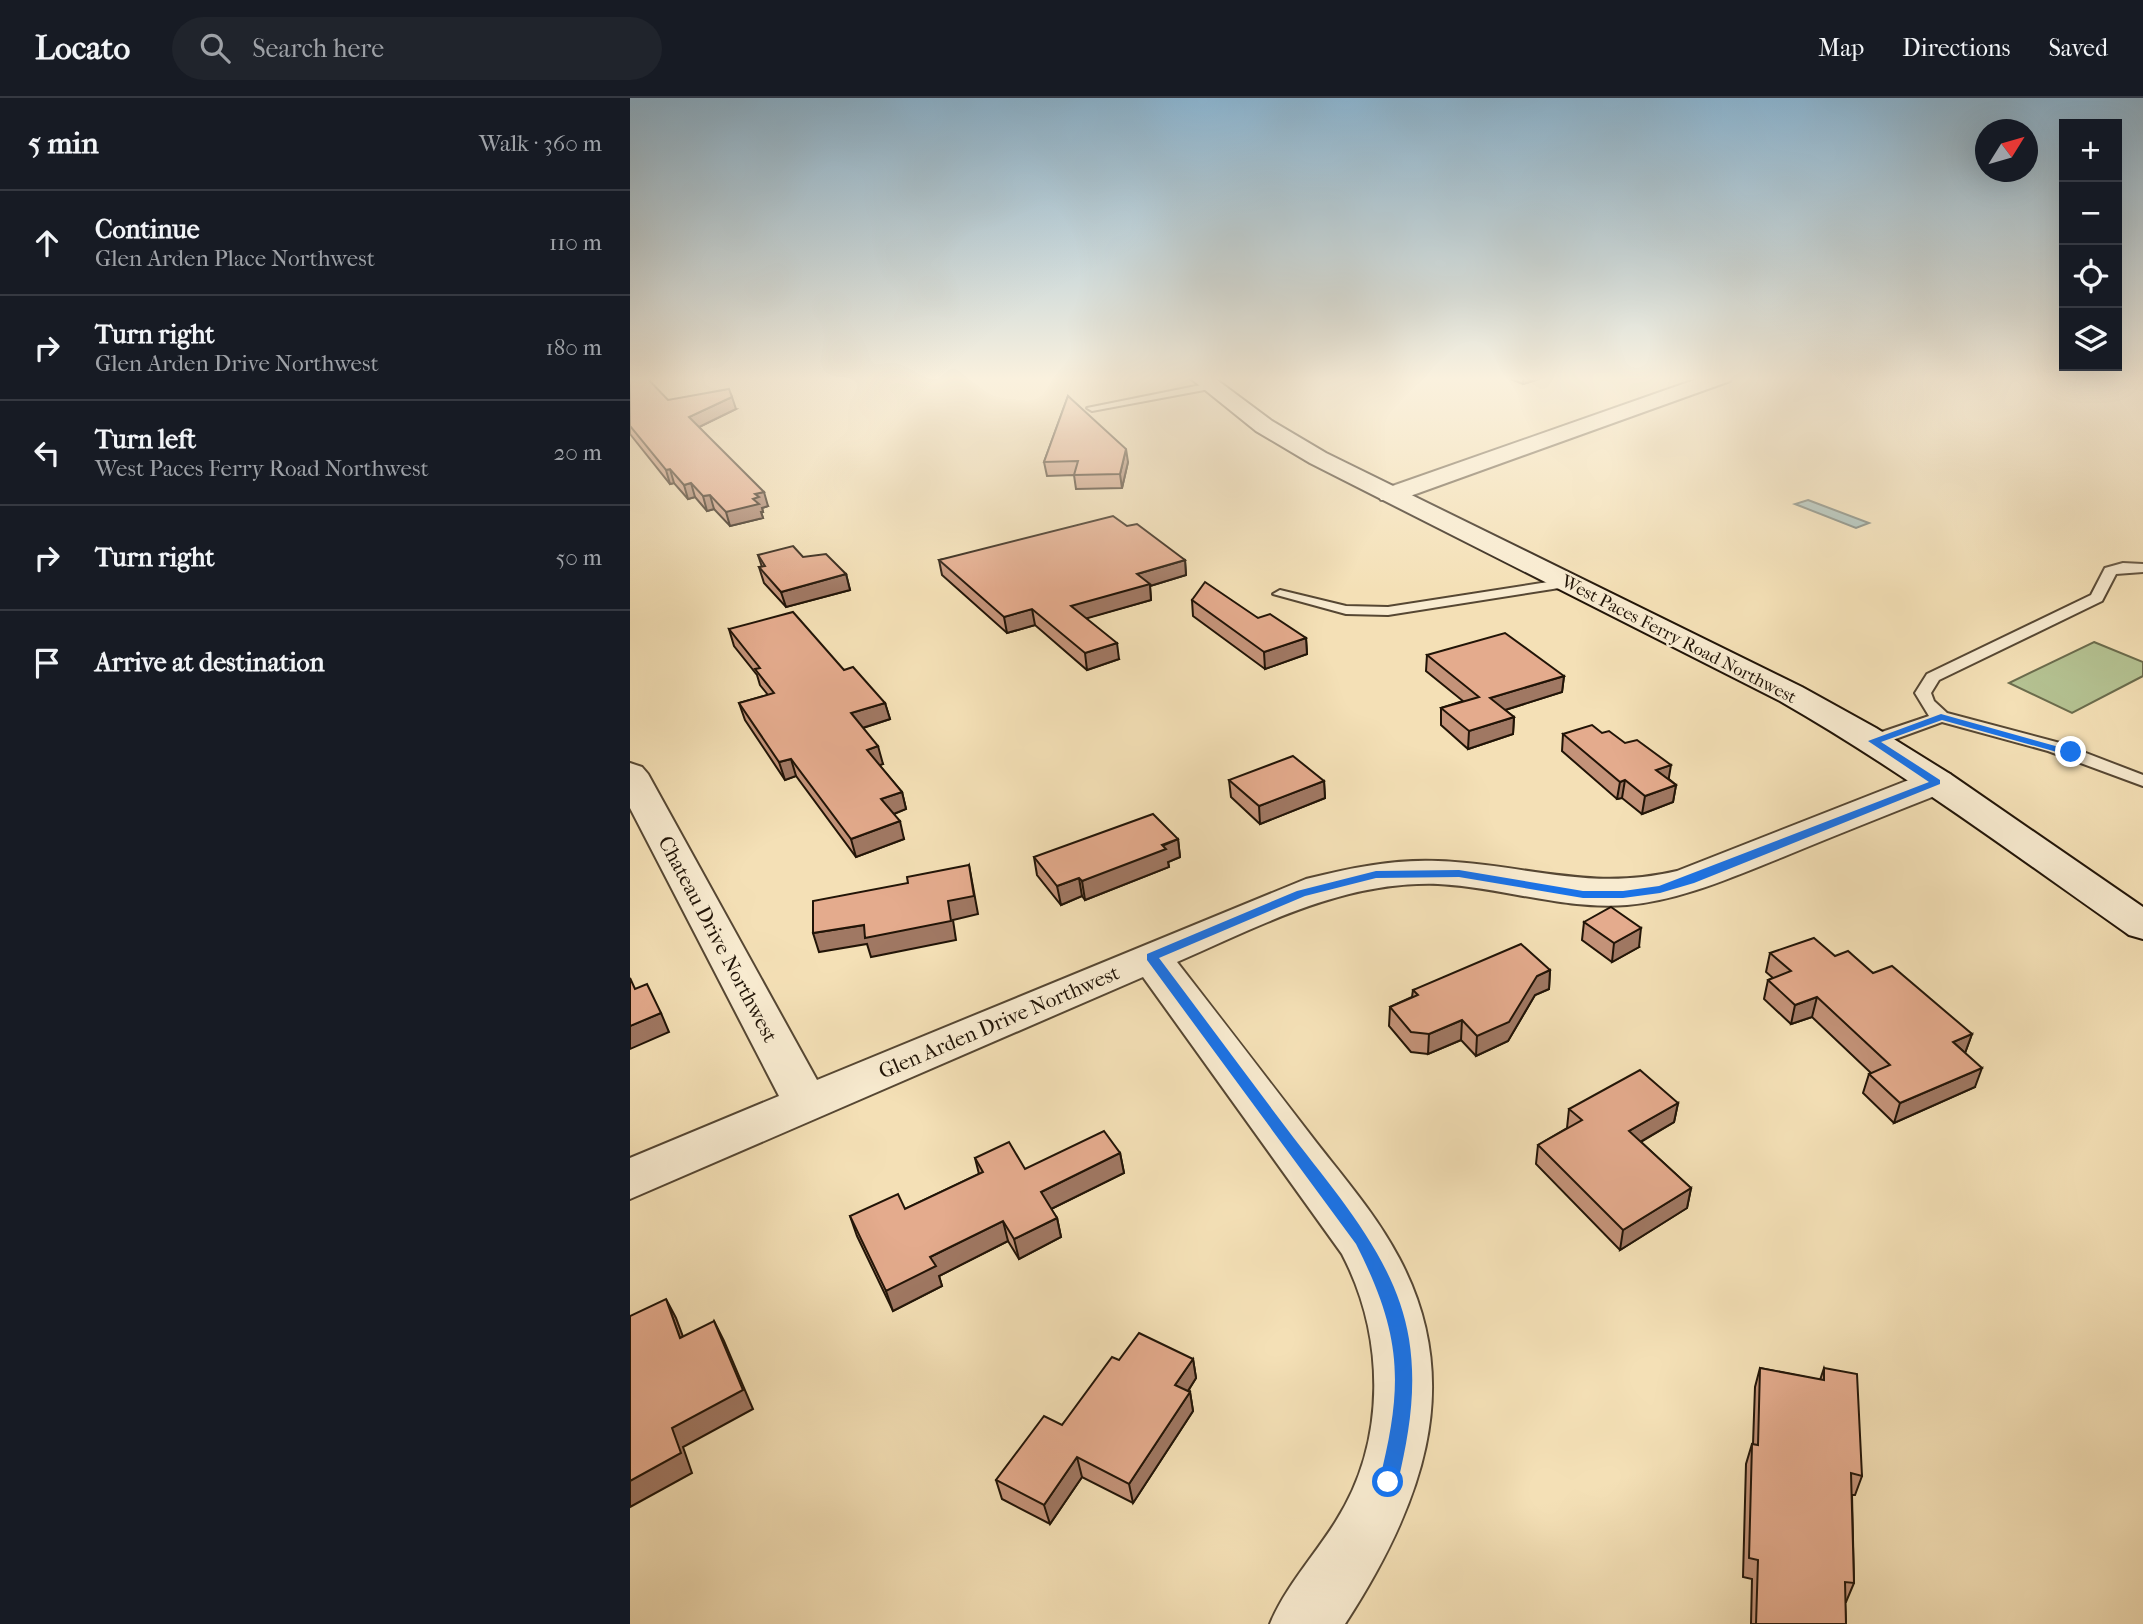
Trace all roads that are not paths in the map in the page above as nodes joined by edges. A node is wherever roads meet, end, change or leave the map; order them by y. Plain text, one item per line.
1 (1303, 448) edge
2 (1522, 448) edge
3 (1390, 495) junction
4 (2143, 568) edge
5 (1567, 583) junction
6 (1280, 594) dead end
7 (1941, 716) junction
8 (1873, 741) junction
9 (631, 777) edge
10 (2143, 781) edge
11 (1937, 782) junction
12 (2143, 926) edge
13 (1151, 957) junction
14 (807, 1105) junction
15 (630, 1179) edge
16 (1303, 1624) edge

1 - 3 street, West Paces Ferry Road Northwest
2 - 3 street
3 - 5 street, West Paces Ferry Road Northwest
4 - 7 lane
5 - 6 lane
5 - 8 street, West Paces Ferry Road Northwest
7 - 8 lane
7 - 10 lane
8 - 11 street, West Paces Ferry Road Northwest
9 - 14 street, Chateau Drive Northwest
11 - 12 street, West Paces Ferry Road Northwest
11 - 13 street, Glen Arden Drive Northwest
13 - 14 street, Glen Arden Drive Northwest
13 - 16 street
14 - 15 street, Glen Arden Drive Northwest

